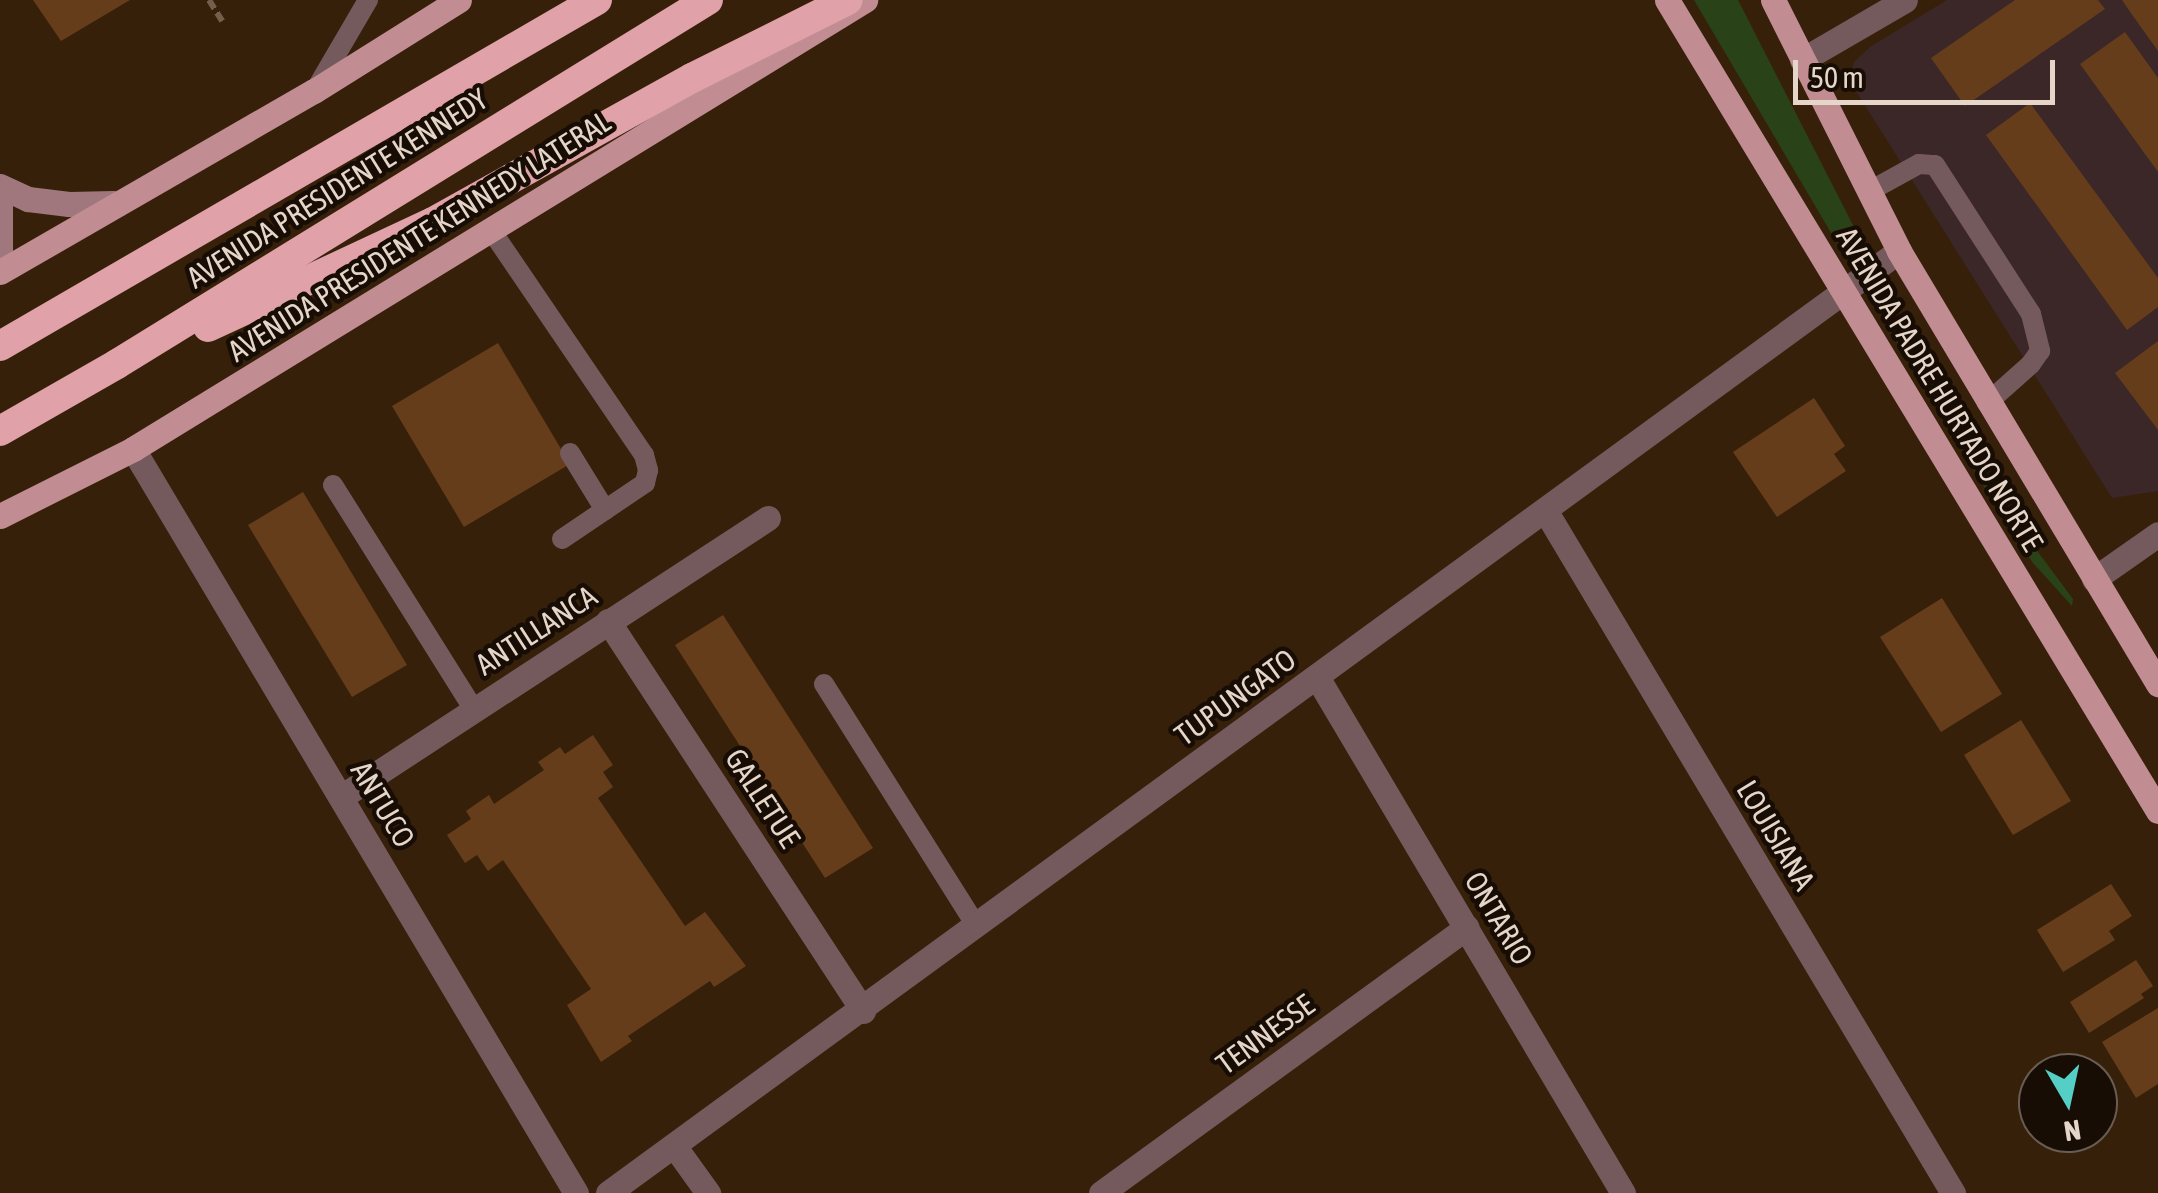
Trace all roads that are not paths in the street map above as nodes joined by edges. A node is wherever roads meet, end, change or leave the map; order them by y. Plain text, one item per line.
1 (368, 0) edge
2 (460, 0) edge
3 (597, 0) edge
4 (708, 0) edge
5 (848, 0) edge
6 (865, 0) edge
7 (1667, 0) edge
8 (1773, 0) edge
9 (1904, 0) edge
10 (1802, 60) junction
11 (314, 91) junction
12 (0, 186) edge
13 (1868, 192) junction
14 (114, 203) junction
15 (0, 206) edge
16 (491, 230) junction
17 (1898, 251) junction
18 (0, 252) edge
19 (0, 272) edge
20 (1843, 292) junction
21 (0, 346) edge
22 (117, 364) junction
23 (1987, 403) junction
24 (0, 431) edge
25 (133, 449) junction
26 (570, 452) dead end
27 (332, 485) dead end
28 (605, 510) junction
29 (1545, 510) junction
30 (0, 516) edge
31 (768, 518) dead end
32 (2158, 534) edge
33 (562, 539) dead end
34 (2094, 579) junction
35 (608, 621) junction
36 (1317, 677) junction
37 (824, 684) dead end
38 (2158, 684) edge
39 (474, 710) junction
40 (341, 797) junction
41 (2158, 811) edge
42 (977, 927) junction
43 (1467, 927) junction
44 (864, 1011) junction
45 (675, 1147) junction
46 (576, 1193) edge
47 (608, 1193) edge
48 (708, 1193) edge
49 (1102, 1193) edge
50 (1623, 1193) edge
51 (1953, 1193) edge

1 - 11 lane
2 - 11 main road
3 - 21 highway, AVENIDA PRESIDENTE KENNEDY
4 - 22 highway, AVENIDA PRESIDENTE KENNEDY
5 - 22 highway
6 - 16 main road, AVENIDA PRESIDENTE KENNEDY LATERAL
7 - 20 main road, AVENIDA PADRE HURTADO NORTE
8 - 10 main road, AVENIDA PADRE HURTADO NORTE
9 - 10 street
10 - 13 main road, AVENIDA PADRE HURTADO NORTE
11 - 14 main road
12 - 14 street
13 - 17 main road, AVENIDA PADRE HURTADO NORTE
13 - 23 lane
14 - 19 main road
15 - 18 street
16 - 25 main road, AVENIDA PRESIDENTE KENNEDY LATERAL
16 - 28 lane
17 - 20 street, TUPUNGATO
17 - 23 main road, AVENIDA PADRE HURTADO NORTE
20 - 29 street, TUPUNGATO
20 - 41 main road, AVENIDA PADRE HURTADO NORTE
22 - 24 highway, AVENIDA PRESIDENTE KENNEDY
23 - 34 main road, AVENIDA PADRE HURTADO NORTE
25 - 30 main road, AVENIDA PRESIDENTE KENNEDY LATERAL
25 - 40 street, ANTUCO
26 - 28 lane
27 - 39 lane
28 - 33 lane
29 - 36 street, TUPUNGATO
29 - 51 street, LOUISIANA
31 - 35 street, ANTILLANCA
32 - 34 street
34 - 38 main road, AVENIDA PADRE HURTADO NORTE
35 - 39 street, ANTILLANCA
35 - 44 street, GALLETUE
36 - 42 street, TUPUNGATO
36 - 43 street, ONTARIO
37 - 42 lane
39 - 40 street, ANTILLANCA
40 - 46 street, ANTUCO
42 - 44 street, TUPUNGATO
43 - 49 street, TENNESSE
43 - 50 street, ONTARIO
44 - 45 street, TUPUNGATO
45 - 47 street, TUPUNGATO
45 - 48 street

